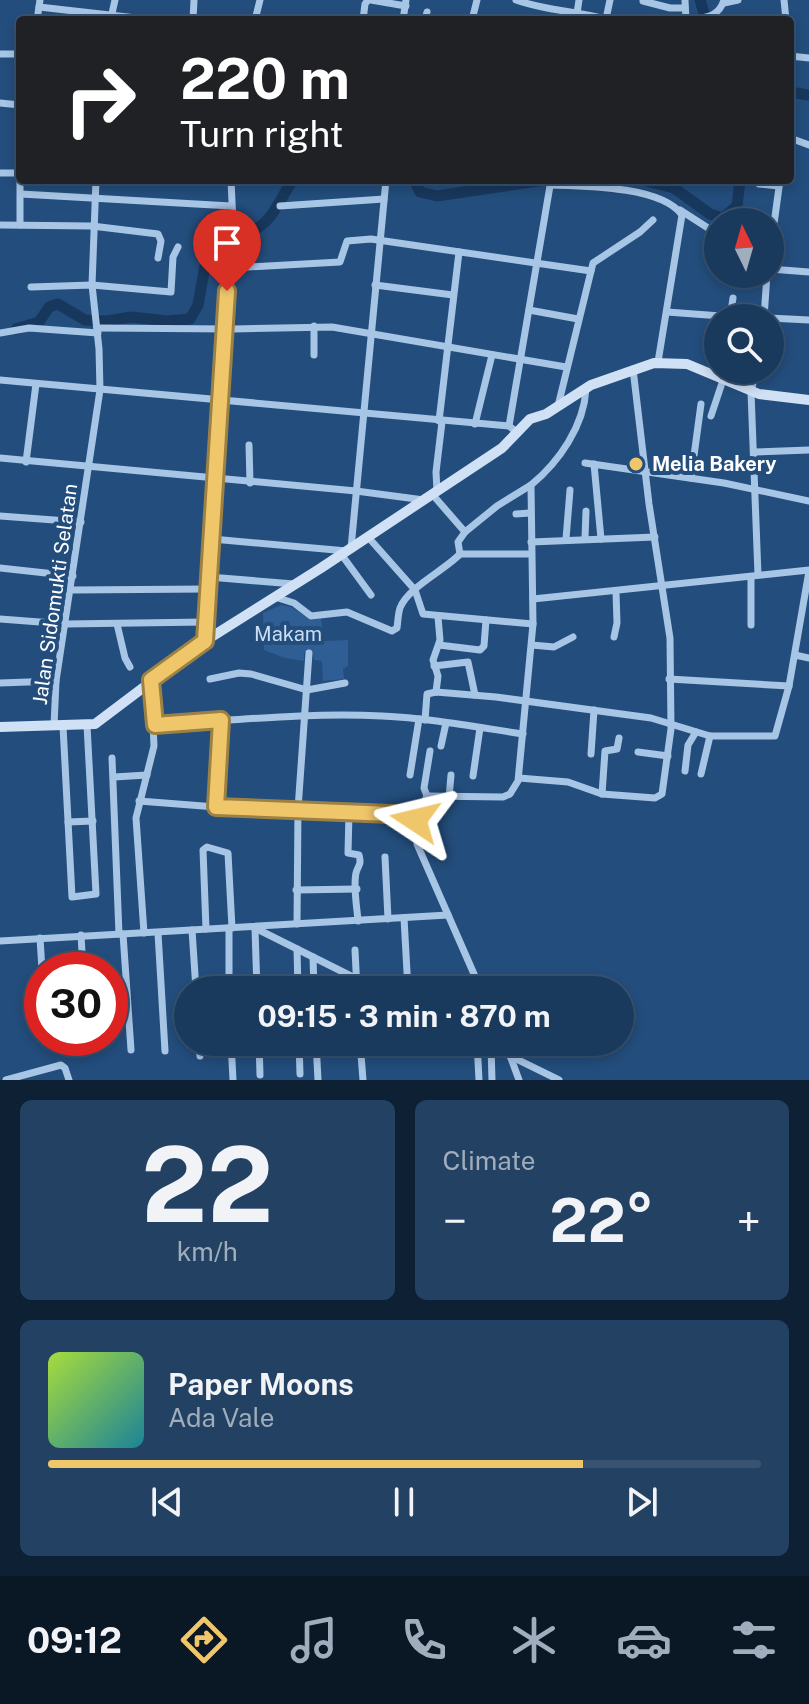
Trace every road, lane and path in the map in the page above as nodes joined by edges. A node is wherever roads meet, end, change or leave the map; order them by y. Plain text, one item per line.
1 (370, 0) edge
2 (516, 0) edge
3 (579, 0) edge
4 (738, 0) edge
5 (643, 1) edge
6 (724, 2) edge
7 (406, 3) edge
8 (533, 3) edge
9 (39, 4) edge
10 (685, 4) edge
11 (102, 16) edge
12 (577, 16) edge
13 (20, 184) edge
14 (96, 184) edge
15 (231, 184) edge
16 (386, 184) edge
17 (550, 184) edge
18 (560, 184) edge
19 (779, 184) edge
20 (21, 194) junction
21 (94, 199) junction
22 (384, 199) junction
23 (231, 206) junction
24 (280, 206) dead end
25 (674, 207) junction
26 (776, 208) edge
27 (653, 220) dead end
28 (0, 225) edge
29 (20, 225) junction
30 (92, 226) junction
31 (704, 226) edge
32 (379, 239) junction
33 (178, 247) dead end
34 (459, 252) junction
35 (158, 258) dead end
36 (537, 264) junction
37 (230, 268) junction
38 (591, 271) junction
39 (784, 271) edge
40 (809, 272) edge
41 (92, 285) junction
42 (375, 285) junction
43 (31, 287) dead end
44 (453, 295) junction
45 (733, 298) dead end
46 (732, 304) edge
47 (529, 310) junction
48 (667, 312) junction
49 (704, 315) edge
50 (578, 319) junction
51 (784, 319) edge
52 (809, 320) edge
53 (314, 326) junction
54 (97, 328) junction
55 (224, 328) junction
56 (0, 333) edge
57 (371, 334) junction
58 (446, 346) junction
59 (314, 355) dead end
60 (492, 355) junction
61 (520, 360) junction
62 (658, 362) junction
63 (566, 367) junction
64 (633, 369) junction
65 (704, 369) edge
66 (0, 380) edge
67 (36, 384) junction
68 (717, 384) edge
69 (736, 384) edge
70 (753, 384) edge
71 (586, 389) junction
72 (100, 390) junction
73 (751, 392) junction
74 (219, 400) junction
75 (809, 400) edge
76 (701, 404) dead end
77 (558, 406) junction
78 (365, 414) junction
79 (513, 416) junction
80 (711, 416) dead end
81 (441, 421) junction
82 (475, 424) junction
83 (519, 426) junction
84 (249, 445) dead end
85 (809, 450) edge
86 (754, 452) junction
87 (0, 458) edge
88 (26, 462) junction
89 (585, 463) dead end
90 (594, 464) junction
91 (89, 467) junction
92 (645, 472) junction
93 (691, 478) junction
94 (215, 480) junction
95 (250, 483) junction
96 (531, 485) junction
97 (754, 489) junction
98 (570, 490) dead end
99 (356, 491) junction
100 (431, 495) junction
101 (809, 501) edge
102 (586, 511) dead end
103 (530, 513) junction
104 (516, 514) dead end
105 (0, 516) edge
106 (81, 522) junction
107 (465, 532) junction
108 (655, 537) junction
109 (585, 538) junction
110 (212, 539) junction
111 (566, 539) junction
112 (601, 539) junction
113 (531, 542) junction
114 (353, 545) junction
115 (461, 554) junction
116 (531, 554) junction
117 (467, 563) dead end
118 (0, 568) edge
119 (809, 570) edge
120 (73, 576) junction
121 (754, 576) junction
122 (209, 577) junction
123 (296, 584) junction
124 (663, 585) junction
125 (207, 589) junction
126 (72, 590) junction
127 (415, 590) junction
128 (616, 592) junction
129 (371, 595) dead end
130 (275, 597) junction
131 (533, 599) junction
132 (438, 617) junction
133 (0, 619) edge
134 (486, 620) junction
135 (66, 624) junction
136 (117, 624) junction
137 (533, 624) junction
138 (205, 625) junction
139 (751, 625) dead end
140 (216, 633) junction
141 (573, 637) dead end
142 (614, 637) dead end
143 (205, 641) junction
144 (439, 645) junction
145 (532, 645) junction
146 (309, 653) dead end
147 (795, 655) junction
148 (809, 658) edge
149 (434, 666) junction
150 (130, 667) dead end
151 (210, 679) dead end
152 (669, 679) junction
153 (151, 680) junction
154 (56, 681) junction
155 (0, 683) edge
156 (345, 683) dead end
157 (789, 686) junction
158 (307, 690) junction
159 (436, 692) junction
160 (475, 695) junction
161 (526, 702) junction
162 (594, 710) junction
163 (304, 715) junction
164 (221, 720) junction
165 (422, 720) junction
166 (446, 723) junction
167 (670, 723) junction
168 (89, 725) junction
169 (155, 725) junction
170 (0, 727) edge
171 (61, 727) junction
172 (480, 728) junction
173 (696, 732) junction
174 (523, 734) junction
175 (710, 736) junction
176 (619, 738) dead end
177 (441, 746) dead end
178 (430, 751) dead end
179 (638, 752) dead end
180 (591, 754) dead end
181 (668, 756) junction
182 (112, 758) dead end
183 (685, 771) dead end
184 (701, 774) dead end
185 (147, 775) junction
186 (410, 775) dead end
187 (451, 775) dead end
188 (473, 776) dead end
189 (114, 777) junction
190 (519, 778) junction
191 (602, 794) junction
192 (427, 796) junction
193 (449, 798) junction
194 (139, 801) junction
195 (216, 807) junction
196 (298, 809) junction
197 (349, 813) junction
198 (416, 815) junction
199 (93, 821) junction
200 (68, 822) junction
201 (385, 857) dead end
202 (357, 889) junction
203 (296, 890) junction
204 (448, 915) junction
205 (404, 918) junction
206 (388, 919) junction
207 (358, 921) junction
208 (297, 924) junction
209 (230, 928) junction
210 (254, 928) junction
211 (206, 929) junction
212 (192, 930) junction
213 (0, 933) edge
214 (144, 933) junction
215 (158, 933) junction
216 (121, 934) junction
217 (81, 935) junction
218 (40, 938) junction
219 (0, 941) edge
220 (297, 949) junction
221 (355, 950) dead end
222 (41, 952) edge
223 (82, 952) edge
224 (313, 957) junction
225 (195, 976) edge
226 (229, 976) edge
227 (256, 976) edge
228 (298, 976) edge
229 (314, 976) edge
230 (350, 976) edge
231 (356, 976) edge
232 (407, 976) edge
233 (473, 976) edge
234 (131, 1050) dead end
235 (165, 1051) dead end
236 (233, 1056) edge
237 (259, 1056) edge
238 (299, 1056) edge
239 (317, 1056) edge
240 (361, 1056) edge
241 (480, 1056) edge
242 (491, 1056) edge
243 (511, 1056) joint
244 (300, 1074) dead end
245 (260, 1075) dead end
246 (235, 1079) edge
247 (6, 1080) edge
248 (69, 1080) edge
249 (318, 1080) edge
250 (363, 1080) edge
251 (479, 1080) edge
252 (492, 1080) edge
253 (519, 1080) edge
254 (559, 1080) edge

1 - 7 street
2 - 8 street
3 - 12 street
4 - 6 street
5 - 10 street
8 - 12 street
9 - 11 street
13 - 20 street
14 - 21 street, Jalan Sidomukti Selatan
15 - 23 street
16 - 22 street
17 - 36 street
18 - 25 street
19 - 26 street
20 - 21 street
20 - 29 street
21 - 23 street
21 - 30 street, Jalan Sidomukti Selatan
22 - 24 street
22 - 32 street
23 - 37 street
25 - 31 street
25 - 48 street
27 - 38 street
28 - 29 street
29 - 30 street
30 - 35 street
30 - 41 street, Jalan Sidomukti Selatan
32 - 34 street
32 - 37 street
32 - 42 street
33 - 41 street
34 - 36 street
34 - 44 street
36 - 38 street
36 - 47 street
37 - 55 street
38 - 50 street
39 - 40 street
41 - 43 street
41 - 54 street, Jalan Sidomukti Selatan
42 - 44 street
42 - 57 street
44 - 58 street
45 - 46 street
47 - 50 street
47 - 61 street
48 - 49 street
48 - 62 street
50 - 63 street
51 - 52 street
53 - 55 street
53 - 57 street
53 - 59 street
54 - 55 street
54 - 56 street
54 - 72 street, Jalan Sidomukti Selatan
55 - 74 street
57 - 58 street
57 - 78 street
58 - 60 street
58 - 81 street
60 - 61 street
60 - 82 street
61 - 63 street
61 - 79 street
62 - 64 main road
62 - 65 main road
63 - 77 street
64 - 71 main road
64 - 92 street
66 - 67 street
67 - 72 street
67 - 88 street
68 - 80 street
69 - 73 main road
70 - 73 street
71 - 77 main road
71 - 96 street
72 - 74 street
72 - 91 street, Jalan Sidomukti Selatan
73 - 75 main road
73 - 86 street
74 - 78 street
74 - 94 street
76 - 93 street
77 - 83 main road
78 - 81 street
78 - 99 street
79 - 83 street
79 - 83 street
81 - 82 street
81 - 100 street
82 - 83 street
83 - 100 main road
84 - 95 street
85 - 86 street
86 - 97 street
87 - 88 street
88 - 91 street
89 - 90 street
90 - 92 street
90 - 112 street
91 - 94 street
91 - 106 street, Jalan Sidomukti Selatan
92 - 93 street
92 - 108 street
93 - 97 street
94 - 95 street
94 - 110 street
95 - 99 street
96 - 103 street
96 - 107 street
97 - 101 street
97 - 121 street
98 - 111 street
99 - 100 street
99 - 114 street
100 - 107 street
100 - 114 main road
102 - 109 street
103 - 104 street
103 - 113 street
105 - 106 street
106 - 120 street, Jalan Sidomukti Selatan
107 - 115 street
108 - 112 street
108 - 124 street
109 - 111 street
109 - 112 street
110 - 114 street
110 - 122 street
111 - 113 street
113 - 116 street
114 - 123 main road
114 - 127 street
114 - 129 street
115 - 116 street
115 - 117 street
115 - 127 street
116 - 131 street
118 - 120 street
119 - 121 street
119 - 147 street
120 - 126 street, Jalan Sidomukti Selatan
121 - 124 street
121 - 139 street
122 - 123 street
122 - 125 street
123 - 130 main road
124 - 128 street
124 - 152 street
125 - 126 street
125 - 138 street
126 - 135 street, Jalan Sidomukti Selatan
127 - 130 street
127 - 132 street
128 - 131 street
128 - 142 street
130 - 140 main road
131 - 137 street
132 - 134 street
132 - 144 street
133 - 135 street
134 - 137 street
134 - 144 street
135 - 136 street
135 - 154 street, Jalan Sidomukti Selatan
136 - 138 street
136 - 150 street
137 - 145 street
138 - 140 street
138 - 143 street
140 - 143 main road
141 - 145 street
143 - 153 main road
144 - 149 street
145 - 161 street
146 - 158 street
147 - 148 street
147 - 157 street
149 - 159 street
149 - 160 street
151 - 158 street
152 - 157 street
152 - 167 street
153 - 168 main road
153 - 169 street
154 - 155 street
154 - 171 street, Jalan Sidomukti Selatan
156 - 158 street
157 - 175 street
158 - 163 street
159 - 160 street
159 - 165 street
160 - 161 street
161 - 162 street
161 - 174 street
162 - 167 street
162 - 180 street
163 - 164 street
163 - 165 street
163 - 196 street
164 - 169 street
164 - 195 street
165 - 166 street
165 - 186 street
166 - 172 street
166 - 177 street
167 - 173 street
167 - 181 street
168 - 171 main road
168 - 199 street
169 - 185 street
170 - 171 main road
171 - 200 street, Jalan Sidomukti Selatan
172 - 174 street
172 - 188 street
173 - 175 street
173 - 183 street
174 - 190 street
175 - 184 street
176 - 191 street
178 - 192 street
179 - 181 street
181 - 191 street
182 - 189 street
185 - 189 street
185 - 194 street
187 - 193 street
189 - 216 street
190 - 191 street
190 - 193 street
192 - 193 street
192 - 198 street
194 - 195 street
194 - 214 street
195 - 196 street
196 - 197 street
196 - 203 street
197 - 198 street
197 - 202 street
198 - 204 street
199 - 200 street
199 - 200 street, Jalan Sidomukti Selatan
201 - 206 street
202 - 203 street
202 - 207 street
203 - 208 street
204 - 205 street
204 - 233 street
205 - 206 street
205 - 232 street
206 - 207 street
207 - 208 street
208 - 210 street
209 - 210 street
209 - 211 street
209 - 211 street
209 - 226 street
210 - 220 street
210 - 227 street
211 - 212 street
212 - 215 street
212 - 225 street
213 - 219 street
214 - 215 street
214 - 216 street
215 - 235 street
216 - 217 street
216 - 234 street
217 - 218 street
217 - 223 street
218 - 219 street
218 - 222 street
220 - 224 street
220 - 228 street
221 - 231 street
224 - 229 street
224 - 230 street
236 - 246 street
237 - 245 street
238 - 244 street
239 - 249 street
240 - 250 street
241 - 251 street
242 - 252 street
243 - 253 street
243 - 254 street
247 - 248 street

